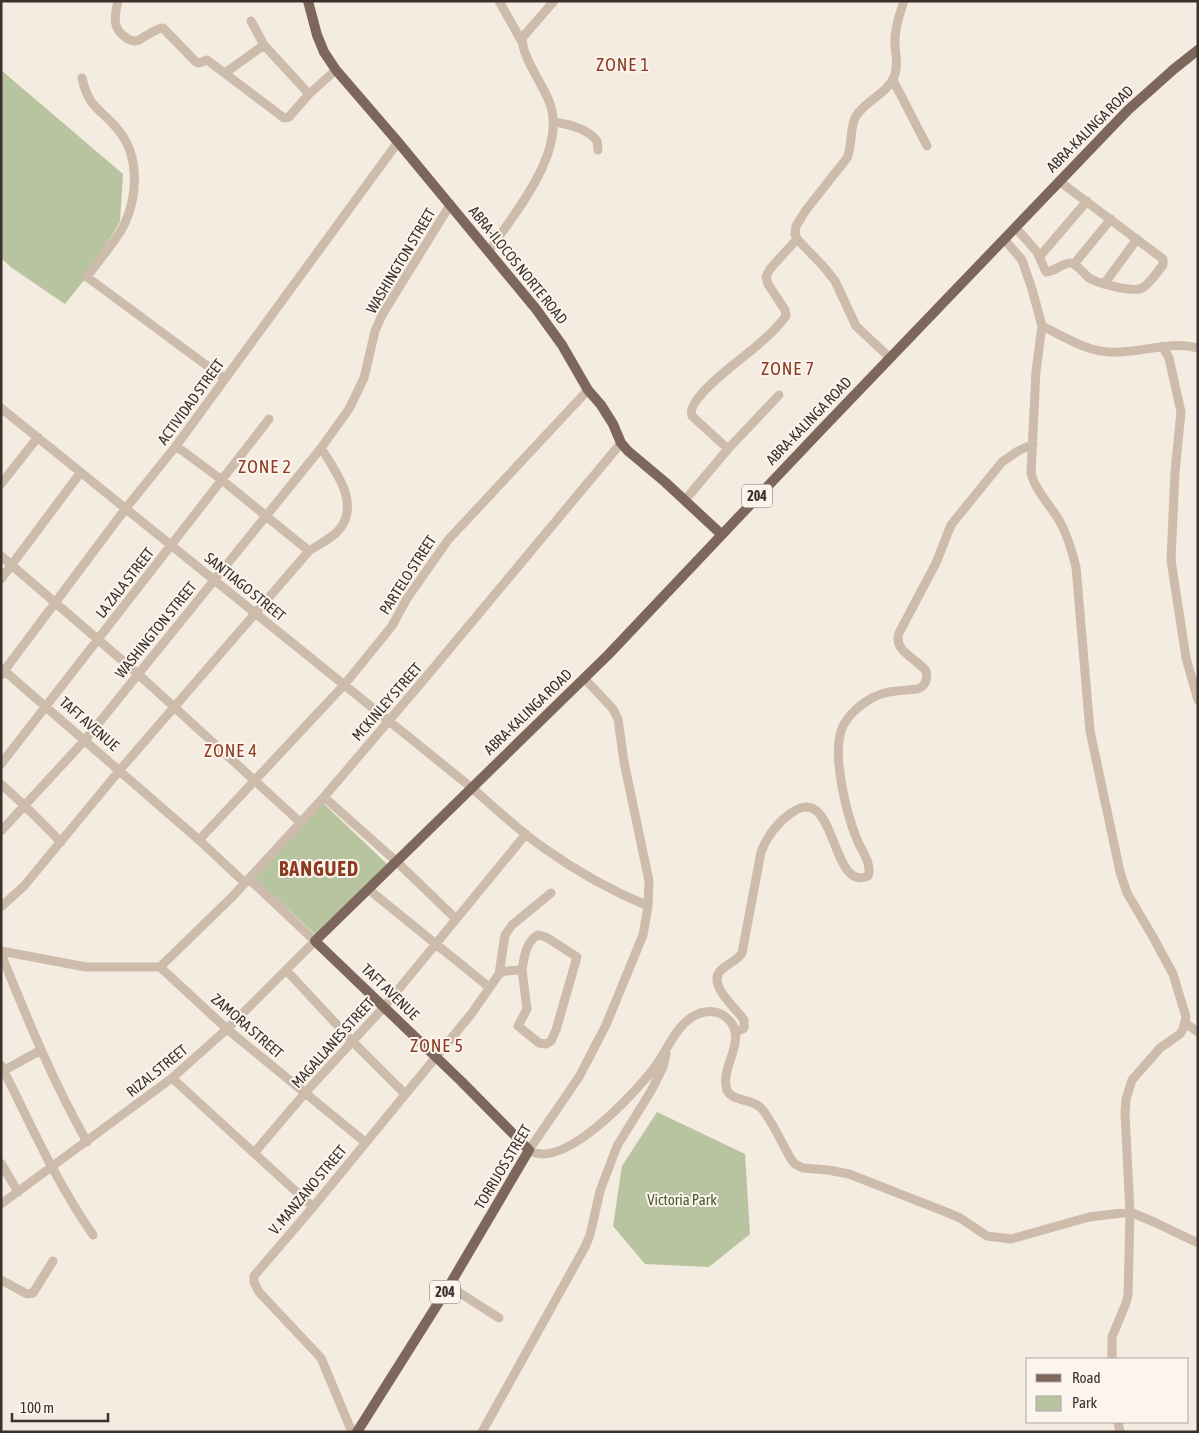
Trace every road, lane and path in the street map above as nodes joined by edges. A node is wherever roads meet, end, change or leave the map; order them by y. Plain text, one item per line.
1 (118, 1) edge
2 (308, 1) edge
3 (499, 1) edge
4 (554, 1) edge
5 (904, 1) edge
6 (250, 21) dead end
7 (522, 42) junction
8 (264, 45) junction
9 (1198, 50) edge
10 (336, 70) junction
11 (225, 73) junction
12 (82, 78) dead end
13 (893, 80) junction
14 (309, 94) junction
15 (554, 122) junction
16 (398, 142) junction
17 (927, 146) dead end
18 (598, 150) dead end
19 (1059, 181) junction
20 (1087, 201) junction
21 (450, 205) junction
22 (1111, 219) junction
23 (1016, 228) junction
24 (797, 239) junction
25 (1137, 239) junction
26 (1004, 240) junction
27 (489, 251) junction
28 (1040, 256) junction
29 (1074, 264) junction
30 (1104, 284) junction
31 (1042, 326) junction
32 (1162, 346) junction
33 (1198, 348) edge
34 (890, 358) junction
35 (225, 379) junction
36 (588, 390) junction
37 (779, 395) dead end
38 (1, 408) edge
39 (269, 418) dead end
40 (38, 437) junction
41 (621, 442) junction
42 (1033, 444) junction
43 (176, 446) junction
44 (321, 448) junction
45 (728, 449) junction
46 (81, 472) junction
47 (222, 480) junction
48 (1, 484) edge
49 (685, 500) junction
50 (126, 508) junction
51 (266, 516) junction
52 (721, 534) junction
53 (172, 546) junction
54 (309, 551) junction
55 (1, 556) edge
56 (12, 566) junction
57 (1, 579) edge
58 (214, 580) junction
59 (54, 603) junction
60 (256, 614) junction
61 (98, 640) junction
62 (2, 671) edge
63 (138, 674) junction
64 (584, 678) junction
65 (344, 685) junction
66 (1198, 700) edge
67 (46, 706) junction
68 (175, 707) junction
69 (388, 721) junction
70 (85, 740) junction
71 (1, 764) edge
72 (119, 771) junction
73 (256, 780) junction
74 (1, 784) edge
75 (472, 788) junction
76 (324, 797) junction
77 (24, 805) junction
78 (300, 822) junction
79 (1, 831) edge
80 (526, 834) junction
81 (199, 840) junction
82 (61, 842) junction
83 (397, 862) junction
84 (247, 881) junction
85 (368, 889) junction
86 (551, 893) dead end
87 (648, 906) junction
88 (1, 907) edge
89 (456, 919) junction
90 (315, 941) junction
91 (436, 944) junction
92 (176, 952) junction
93 (1, 953) edge
94 (160, 967) junction
95 (286, 970) junction
96 (522, 970) junction
97 (499, 974) junction
98 (179, 984) junction
99 (489, 987) junction
100 (384, 1007) junction
101 (1185, 1023) junction
102 (228, 1029) junction
103 (1198, 1032) edge
104 (735, 1033) junction
105 (352, 1041) junction
106 (667, 1049) junction
107 (41, 1050) junction
108 (436, 1058) junction
109 (2, 1069) edge
110 (172, 1078) junction
111 (305, 1093) junction
112 (405, 1094) junction
113 (87, 1142) junction
114 (365, 1142) junction
115 (529, 1150) junction
116 (254, 1153) junction
117 (1, 1163) edge
118 (51, 1168) junction
119 (18, 1192) junction
120 (1, 1204) edge
121 (313, 1207) junction
122 (1130, 1212) junction
123 (93, 1235) dead end
124 (1198, 1243) edge
125 (53, 1261) dead end
126 (1, 1280) edge
127 (448, 1286) junction
128 (499, 1318) dead end
129 (1112, 1358) edge
130 (489, 1421) junction
131 (352, 1432) edge
132 (357, 1432) edge
133 (482, 1432) edge
134 (490, 1432) edge

1 - 11 street
2 - 10 main road, ABRA-ILOCOS NORTE ROAD
3 - 7 street
4 - 7 street
5 - 13 street
6 - 8 street
7 - 15 street
8 - 11 street
8 - 14 street
9 - 19 main road, ABRA-KALINGA ROAD / 204
10 - 14 street
10 - 16 main road, ABRA-ILOCOS NORTE ROAD
11 - 14 street
12 - 35 street
13 - 17 street
13 - 24 street
15 - 18 street
15 - 27 street
16 - 21 main road, ABRA-ILOCOS NORTE ROAD
16 - 35 street, ACTIVIDAD STREET
19 - 20 street
19 - 23 main road, ABRA-KALINGA ROAD / 204
20 - 22 street
20 - 28 street
21 - 27 main road, ABRA-ILOCOS NORTE ROAD
21 - 44 street, WASHINGTON STREET
22 - 25 street
22 - 29 street
23 - 26 main road, ABRA-KALINGA ROAD / 204
23 - 28 street
24 - 34 street
24 - 45 street
25 - 30 street
25 - 30 street
26 - 31 street
26 - 34 main road, ABRA-KALINGA ROAD / 204
27 - 36 main road, ABRA-ILOCOS NORTE ROAD
28 - 29 street
29 - 30 street
31 - 32 street
31 - 42 street
32 - 33 street
32 - 66 street
34 - 52 main road, ABRA-KALINGA ROAD / 204
35 - 43 street, ACTIVIDAD STREET
36 - 41 main road, ABRA-ILOCOS NORTE ROAD
36 - 65 street, PARTELO STREET
37 - 45 street
38 - 40 street, SANTIAGO STREET
39 - 47 street, LA ZALA STREET
40 - 46 street, SANTIAGO STREET
40 - 48 street
41 - 49 main road, ABRA-ILOCOS NORTE ROAD
41 - 69 street, MCKINLEY STREET
42 - 101 street
42 - 104 street
43 - 47 street
43 - 50 street, ACTIVIDAD STREET
44 - 51 street, WASHINGTON STREET
44 - 54 street
45 - 49 street
46 - 50 street, SANTIAGO STREET
46 - 56 street
47 - 51 street
47 - 53 street, LA ZALA STREET
49 - 52 main road, ABRA-ILOCOS NORTE ROAD
50 - 53 street, SANTIAGO STREET
50 - 59 street, ACTIVIDAD STREET
51 - 54 street
51 - 58 street, WASHINGTON STREET
52 - 64 main road, ABRA-KALINGA ROAD / 204
53 - 58 street, SANTIAGO STREET
53 - 61 street, LA ZALA STREET
54 - 60 street
55 - 56 street
56 - 57 street
56 - 59 street
58 - 60 street, SANTIAGO STREET
58 - 63 street, WASHINGTON STREET
59 - 61 street
59 - 62 street, ACTIVIDAD STREET
60 - 65 street, SANTIAGO STREET
60 - 68 street
61 - 63 street
61 - 67 street, LA ZALA STREET
62 - 67 street, TAFT AVENUE
63 - 68 street
63 - 70 street, WASHINGTON STREET
64 - 75 main road, ABRA-KALINGA ROAD / 204
64 - 87 street, TORRIJOS STREET
65 - 69 street, SANTIAGO STREET
65 - 73 street, PARTELO STREET
67 - 70 street, TAFT AVENUE
67 - 71 street, LA ZALA STREET
68 - 72 street
68 - 73 street
69 - 75 street, SANTIAGO STREET
69 - 76 street, MCKINLEY STREET
70 - 72 street, TAFT AVENUE
70 - 77 street, WASHINGTON STREET
72 - 81 street, TAFT AVENUE
72 - 82 street
73 - 78 street
73 - 81 street, PARTELO STREET
74 - 77 street
75 - 80 street, SANTIAGO STREET
75 - 83 main road, ABRA-KALINGA ROAD / 204
76 - 78 street, MCKINLEY STREET
76 - 83 street
77 - 79 street, WASHINGTON STREET
77 - 82 street
78 - 84 street, MCKINLEY STREET
80 - 87 street, SANTIAGO STREET
80 - 89 street, MAGALLANES STREET
81 - 84 street, TAFT AVENUE
82 - 88 street
83 - 85 main road, ABRA-KALINGA ROAD / 204
83 - 89 street
84 - 90 street, TAFT AVENUE
84 - 92 street, MCKINLEY STREET
85 - 90 main road, ABRA-KALINGA ROAD / 204
85 - 91 street
86 - 97 street
87 - 115 street, TORRIJOS STREET
89 - 91 street, MAGALLANES STREET
90 - 95 street, RIZAL STREET
90 - 100 main road, TAFT AVENUE
91 - 99 street
91 - 100 street, MAGALLANES STREET
92 - 94 street, MCKINLEY STREET
92 - 98 street
93 - 94 street
93 - 107 street
94 - 98 street, ZAMORA STREET
95 - 102 street, RIZAL STREET
95 - 105 street
96 - 96 street
96 - 97 street
97 - 99 street, V. MANZANO STREET
98 - 102 street, ZAMORA STREET
99 - 108 street, V. MANZANO STREET
100 - 105 street, MAGALLANES STREET
100 - 108 main road, TAFT AVENUE
101 - 103 street
101 - 122 street
102 - 110 street, RIZAL STREET
102 - 111 street, ZAMORA STREET
104 - 106 street
104 - 122 street
105 - 111 street, MAGALLANES STREET
105 - 112 street
106 - 115 street
106 - 130 street
107 - 109 street
107 - 113 street
108 - 112 street, V. MANZANO STREET
108 - 115 main road, TAFT AVENUE
109 - 118 street
110 - 113 street, RIZAL STREET
110 - 116 street
111 - 114 street, ZAMORA STREET
111 - 116 street, MAGALLANES STREET
112 - 114 street, V. MANZANO STREET
113 - 118 street, RIZAL STREET
114 - 121 street, V. MANZANO STREET
115 - 127 main road, TORRIJOS STREET / 204
116 - 121 street
117 - 119 street
118 - 119 street, RIZAL STREET
118 - 123 street
119 - 120 street, RIZAL STREET
121 - 131 street, V. MANZANO STREET
122 - 124 street
122 - 129 street
125 - 126 street
127 - 128 street
127 - 132 main road, TORRIJOS STREET / 204
130 - 133 street
130 - 134 street

